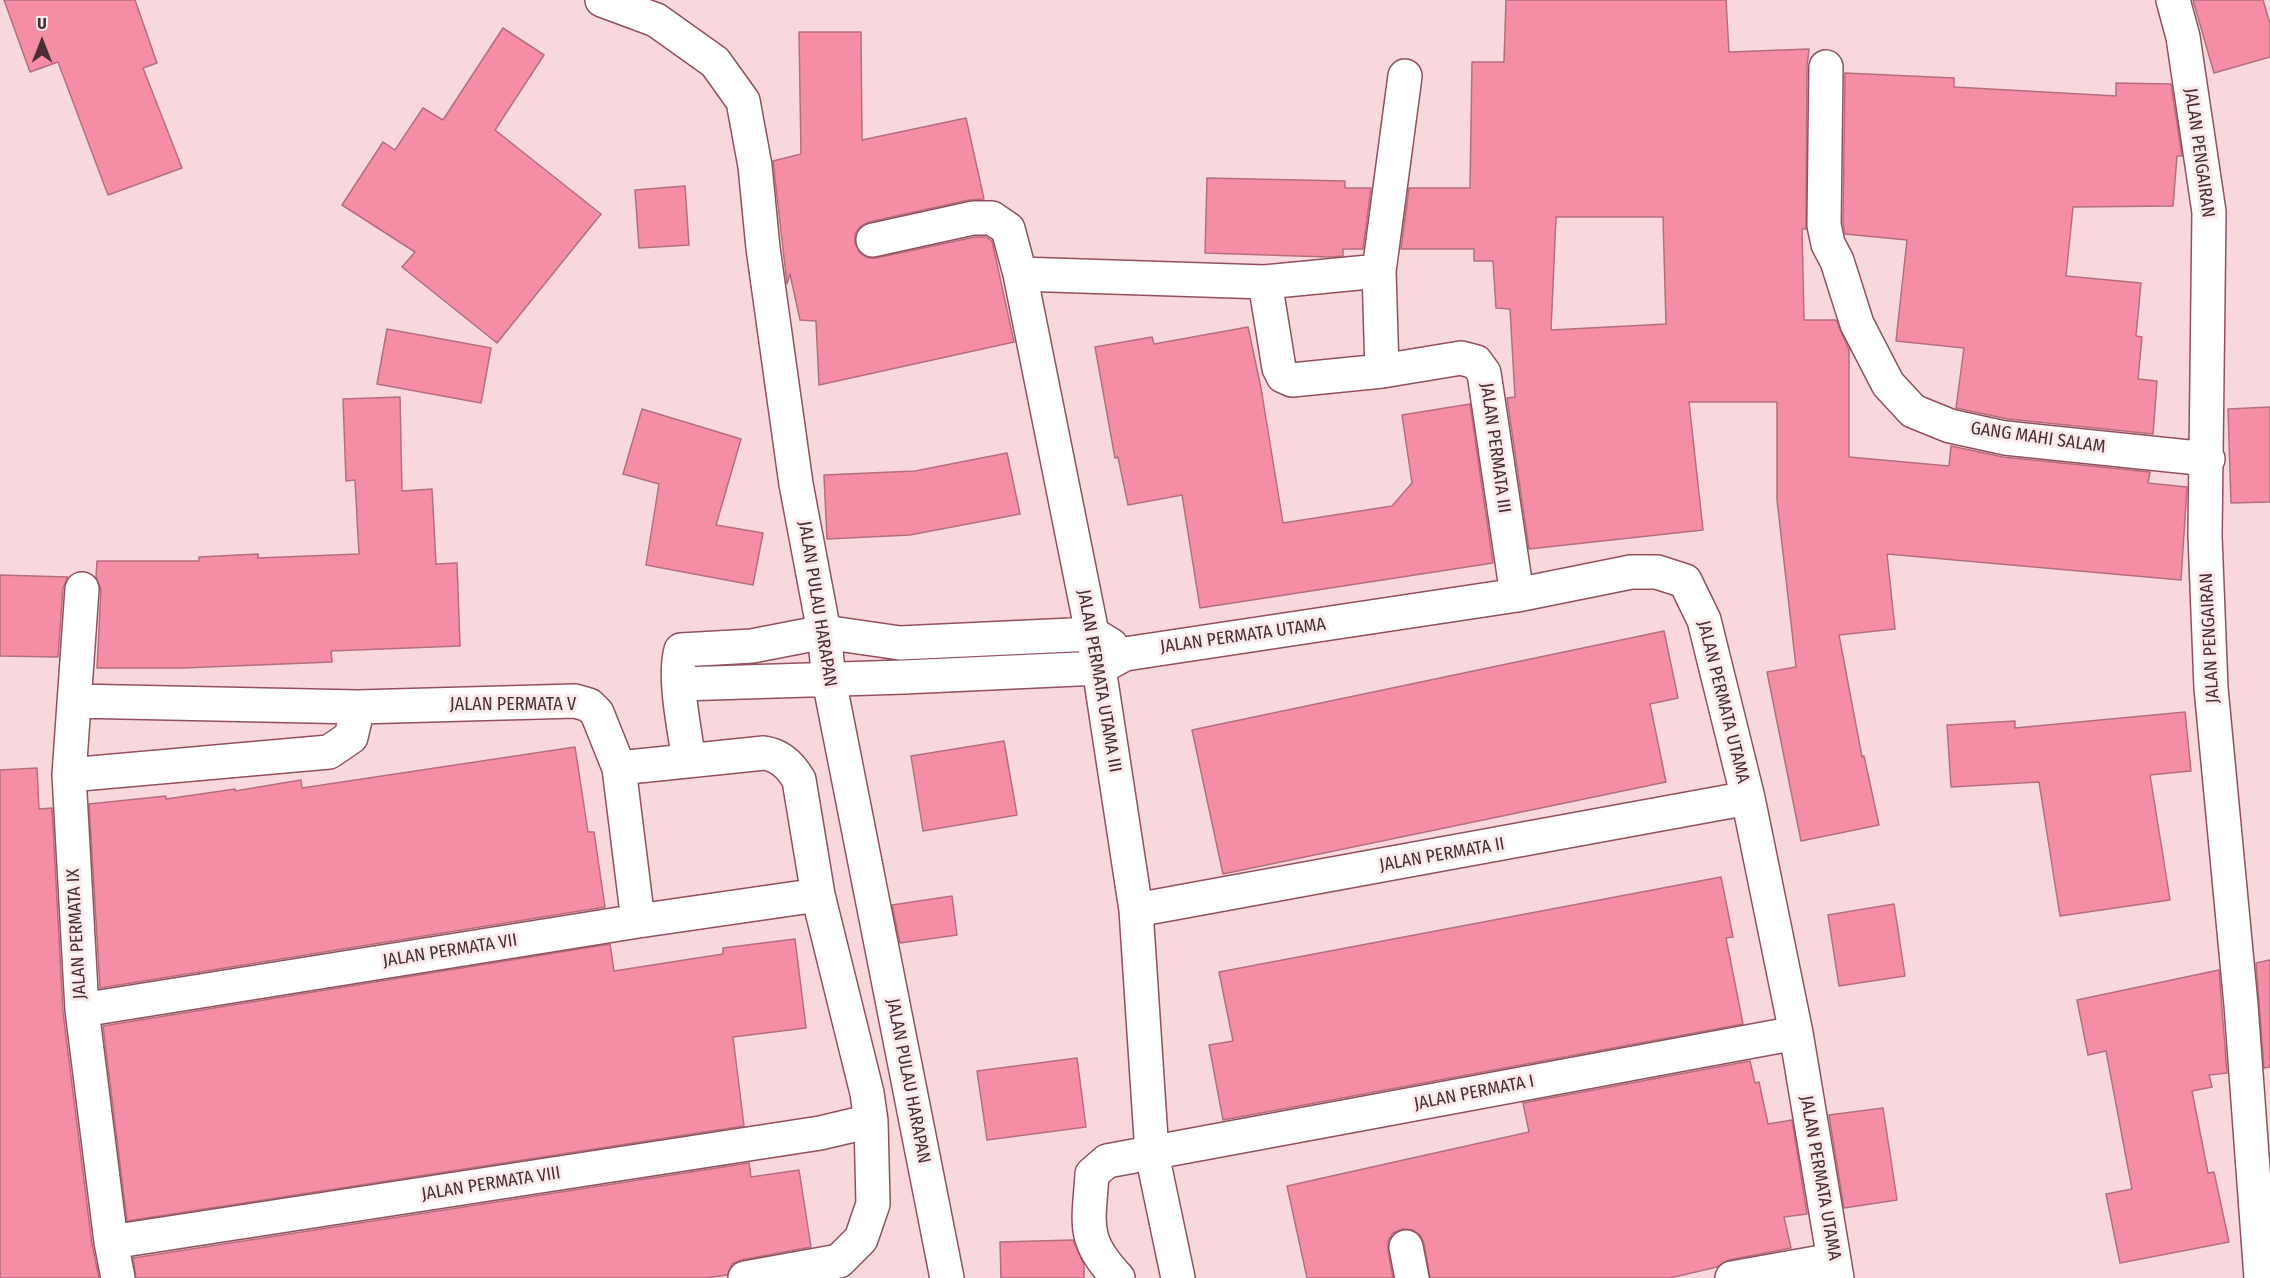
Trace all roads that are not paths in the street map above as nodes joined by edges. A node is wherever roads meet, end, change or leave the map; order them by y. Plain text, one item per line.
1 (602, 0) edge
2 (2173, 0) edge
3 (1826, 67) dead end
4 (1405, 76) dead end
5 (873, 240) dead end
6 (1379, 271) junction
7 (1020, 274) junction
8 (1265, 282) junction
9 (1382, 371) junction
10 (2208, 459) junction
11 (82, 589) dead end
12 (1517, 595) junction
13 (824, 632) junction
14 (1093, 634) junction
15 (1112, 661) junction
16 (829, 680) junction
17 (680, 684) junction
18 (75, 701) junction
19 (358, 707) junction
20 (688, 761) junction
21 (619, 768) junction
22 (69, 775) junction
23 (1748, 798) junction
24 (818, 895) junction
25 (1136, 910) junction
26 (638, 921) junction
27 (82, 1010) junction
28 (1796, 1033) junction
29 (871, 1121) junction
30 (1152, 1154) junction
31 (111, 1242) junction
32 (1406, 1246) dead end
33 (1835, 1269) edge
34 (1753, 1276) edge
35 (118, 1278) edge
36 (745, 1278) edge
37 (947, 1278) edge
38 (1118, 1278) edge
39 (1178, 1278) edge
40 (1412, 1278) edge
41 (2261, 1278) edge

1 - 13 street, JALAN PULAU HARAPAN
2 - 10 street, JALAN PENGAIRAN
3 - 10 street, GANG MAHI SALAM
4 - 6 street
5 - 7 street, JALAN PERMATA UTAMA III
6 - 8 street
6 - 9 street
7 - 8 street
7 - 14 street, JALAN PERMATA UTAMA III
8 - 9 street, JALAN PERMATA III
9 - 12 street, JALAN PERMATA III
10 - 41 street, JALAN PENGAIRAN
11 - 18 street, JALAN PERMATA IX
12 - 15 street, JALAN PERMATA UTAMA
12 - 23 street, JALAN PERMATA UTAMA
13 - 14 street
13 - 16 street, JALAN PULAU HARAPAN
13 - 17 street
14 - 15 street
15 - 16 street, JALAN PERMATA UTAMA
15 - 25 street, JALAN PERMATA UTAMA III
16 - 17 street, JALAN PERMATA UTAMA
16 - 37 street, JALAN PULAU HARAPAN
17 - 20 street
18 - 19 street, JALAN PERMATA V
18 - 22 street, JALAN PERMATA IX
19 - 21 street, JALAN PERMATA V
19 - 22 street
20 - 21 street
20 - 24 street
21 - 26 street, JALAN PERMATA V
22 - 27 street, JALAN PERMATA IX
23 - 25 street, JALAN PERMATA II
23 - 28 street, JALAN PERMATA UTAMA
24 - 26 street, JALAN PERMATA VII
24 - 29 street
25 - 30 street, JALAN PERMATA UTAMA III
26 - 27 street, JALAN PERMATA VII
27 - 31 street, JALAN PERMATA IX
28 - 30 street, JALAN PERMATA I
28 - 33 street, JALAN PERMATA UTAMA
29 - 31 street, JALAN PERMATA VIII
29 - 36 street
30 - 38 street
30 - 39 street, JALAN PERMATA UTAMA III
31 - 35 street, JALAN PERMATA IX
32 - 40 street
33 - 34 street

